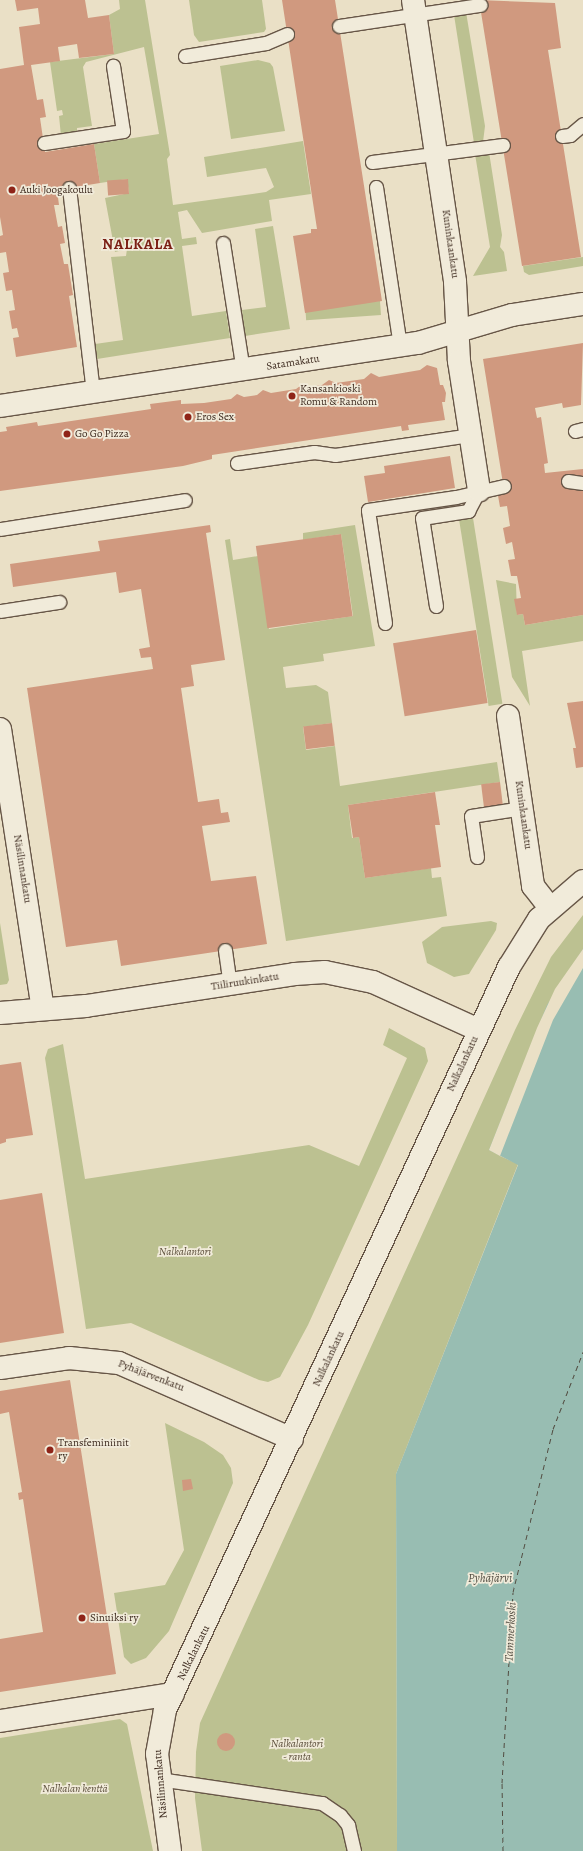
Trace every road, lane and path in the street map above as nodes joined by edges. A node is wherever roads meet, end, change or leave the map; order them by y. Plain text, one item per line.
1 (480, 5) dead end
2 (414, 8) edge
3 (339, 26) dead end
4 (287, 34) dead end
5 (185, 56) dead end
6 (112, 66) dead end
7 (583, 124) edge
8 (562, 136) dead end
9 (44, 144) dead end
10 (503, 145) dead end
11 (436, 154) junction
12 (372, 162) dead end
13 (376, 187) dead end
14 (69, 188) dead end
15 (223, 243) dead end
16 (583, 304) edge
17 (458, 331) junction
18 (400, 346) junction
19 (243, 370) junction
20 (93, 393) junction
21 (0, 406) edge
22 (470, 435) junction
23 (237, 463) dead end
24 (568, 481) dead end
25 (583, 483) edge
26 (504, 486) dead end
27 (478, 490) junction
28 (185, 500) dead end
29 (0, 529) edge
30 (59, 602) dead end
31 (436, 606) dead end
32 (0, 611) edge
33 (385, 623) dead end
34 (508, 716) dead end
35 (0, 729) edge
36 (522, 808) junction
37 (477, 857) dead end
38 (583, 881) edge
39 (550, 908) junction
40 (225, 950) dead end
41 (230, 984) junction
42 (44, 1009) junction
43 (0, 1013) edge
44 (479, 1030) junction
45 (0, 1368) edge
46 (292, 1439) junction
47 (173, 1694) junction
48 (0, 1721) edge
49 (159, 1779) junction
50 (170, 1851) edge
51 (354, 1851) edge

1 - 2 lane
2 - 3 lane
2 - 11 street, Kuninkaankatu
4 - 5 lane
6 - 9 lane
7 - 8 lane
10 - 11 lane
11 - 12 lane
11 - 17 street, Kuninkaankatu
13 - 18 lane
14 - 20 lane
15 - 19 lane
16 - 17 street, Satamakatu
17 - 18 street, Satamakatu
17 - 22 street, Kuninkaankatu
18 - 19 street, Satamakatu
19 - 20 street, Satamakatu
20 - 21 street, Satamakatu
22 - 23 lane
22 - 27 street, Kuninkaankatu
24 - 25 lane
26 - 27 lane
27 - 31 lane
27 - 33 lane
28 - 29 lane
30 - 32 lane
34 - 36 street, Kuninkaankatu
35 - 42 street, Näsilinnankatu
36 - 37 lane
36 - 39 street, Kuninkaankatu
38 - 39 street, Nalkalankatu
39 - 44 street, Nalkalankatu
40 - 41 lane
41 - 42 street, Tiiliruukinkatu
41 - 44 street, Tiiliruukinkatu
42 - 43 street, Tiiliruukinkatu
44 - 46 street, Nalkalankatu
45 - 46 street, Pyhäjärvenkatu
46 - 47 street, Nalkalankatu
47 - 48 street, Nalkalankatu
47 - 49 street, Näsilinnankatu
49 - 50 street, Näsilinnankatu
49 - 51 lane

